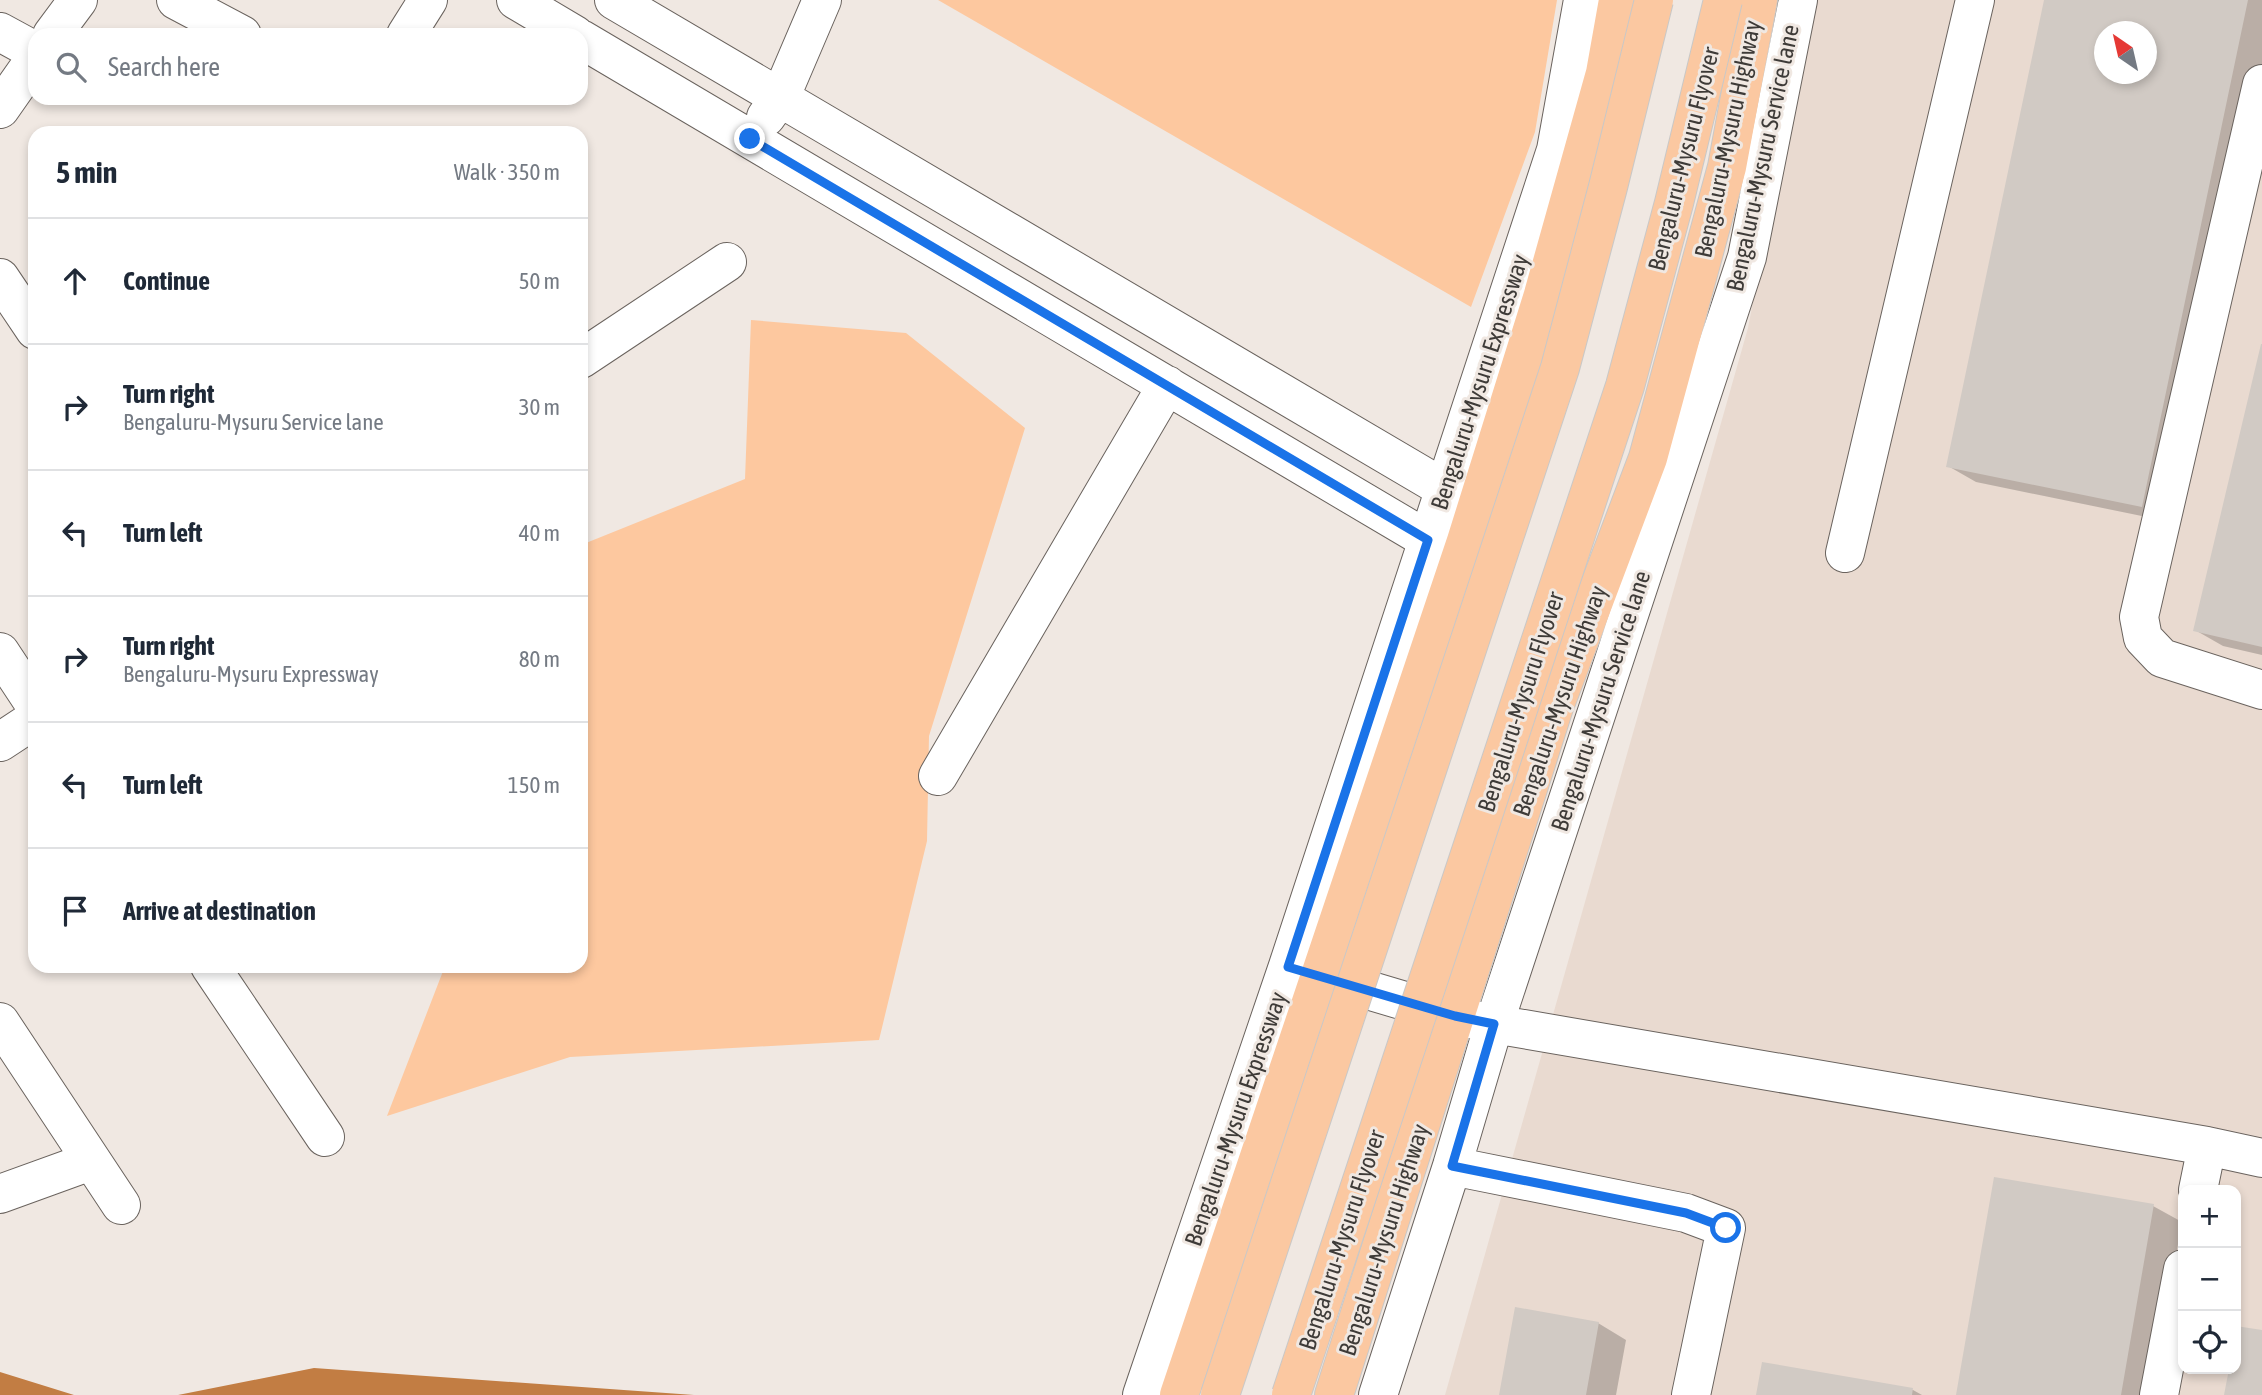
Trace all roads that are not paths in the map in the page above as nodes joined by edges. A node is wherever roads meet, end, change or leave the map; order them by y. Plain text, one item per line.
1 (78, 0) edge
2 (176, 0) edge
3 (516, 0) edge
4 (614, 0) edge
5 (822, 0) edge
6 (1583, 0) edge
7 (1618, 0) edge
8 (1654, 0) edge
9 (1723, 0) edge
10 (1758, 0) edge
11 (1798, 0) edge
12 (1975, 0) edge
13 (57, 28) edge
14 (229, 28) edge
15 (563, 28) edge
16 (0, 32) edge
17 (588, 42) edge
18 (28, 47) edge
19 (28, 69) edge
20 (2262, 84) edge
21 (781, 96) junction
22 (0, 109) edge
23 (750, 139) junction
24 (727, 262) dead end
25 (0, 278) edge
26 (28, 320) edge
27 (588, 354) edge
28 (1167, 385) junction
29 (1445, 489) junction
30 (1428, 540) junction
31 (1845, 553) dead end
32 (0, 652) edge
33 (2262, 690) edge
34 (28, 694) edge
35 (28, 724) edge
36 (0, 742) edge
37 (938, 776) dead end
38 (1304, 971) junction
39 (215, 973) edge
40 (1455, 1016) junction
41 (0, 1022) edge
42 (1494, 1024) junction
43 (325, 1137) dead end
44 (2207, 1146) junction
45 (2262, 1158) edge
46 (91, 1161) junction
47 (1452, 1166) junction
48 (2199, 1185) edge
49 (0, 1194) edge
50 (121, 1205) dead end
51 (2178, 1295) edge
52 (1142, 1395) edge
53 (1179, 1395) edge
54 (1220, 1395) edge
55 (1291, 1395) edge
56 (1334, 1395) edge
57 (1378, 1395) edge
58 (1691, 1395) edge
59 (2159, 1395) edge

1 - 13 street
2 - 14 street
3 - 15 street
4 - 21 street
5 - 21 street
6 - 29 street, Bengaluru-Mysuru Expressway
7 - 38 highway, Bengaluru-Mysuru Expressway
8 - 54 highway, bridge
9 - 55 highway, Bengaluru-Mysuru Flyover, bridge
10 - 40 highway, Bengaluru-Mysuru Highway
11 - 42 street, Bengaluru-Mysuru Service lane
12 - 31 street
16 - 18 street
17 - 23 street
19 - 22 street
20 - 33 street
21 - 23 street
21 - 29 street
23 - 28 street
24 - 27 street
25 - 26 street
28 - 30 street
28 - 37 street
29 - 30 street, Bengaluru-Mysuru Expressway
30 - 38 street, Bengaluru-Mysuru Expressway
32 - 34 street
35 - 36 street
38 - 40 street
38 - 52 street, Bengaluru-Mysuru Expressway
38 - 53 highway, Bengaluru-Mysuru Expressway
39 - 43 street
40 - 42 street
40 - 56 highway, Bengaluru-Mysuru Highway
41 - 46 street
42 - 44 street
42 - 47 street, Bengaluru-Mysuru Service lane
44 - 45 street
44 - 48 street
46 - 49 street
46 - 50 street
47 - 57 street, Bengaluru-Mysuru Service lane
47 - 58 street
51 - 59 street

